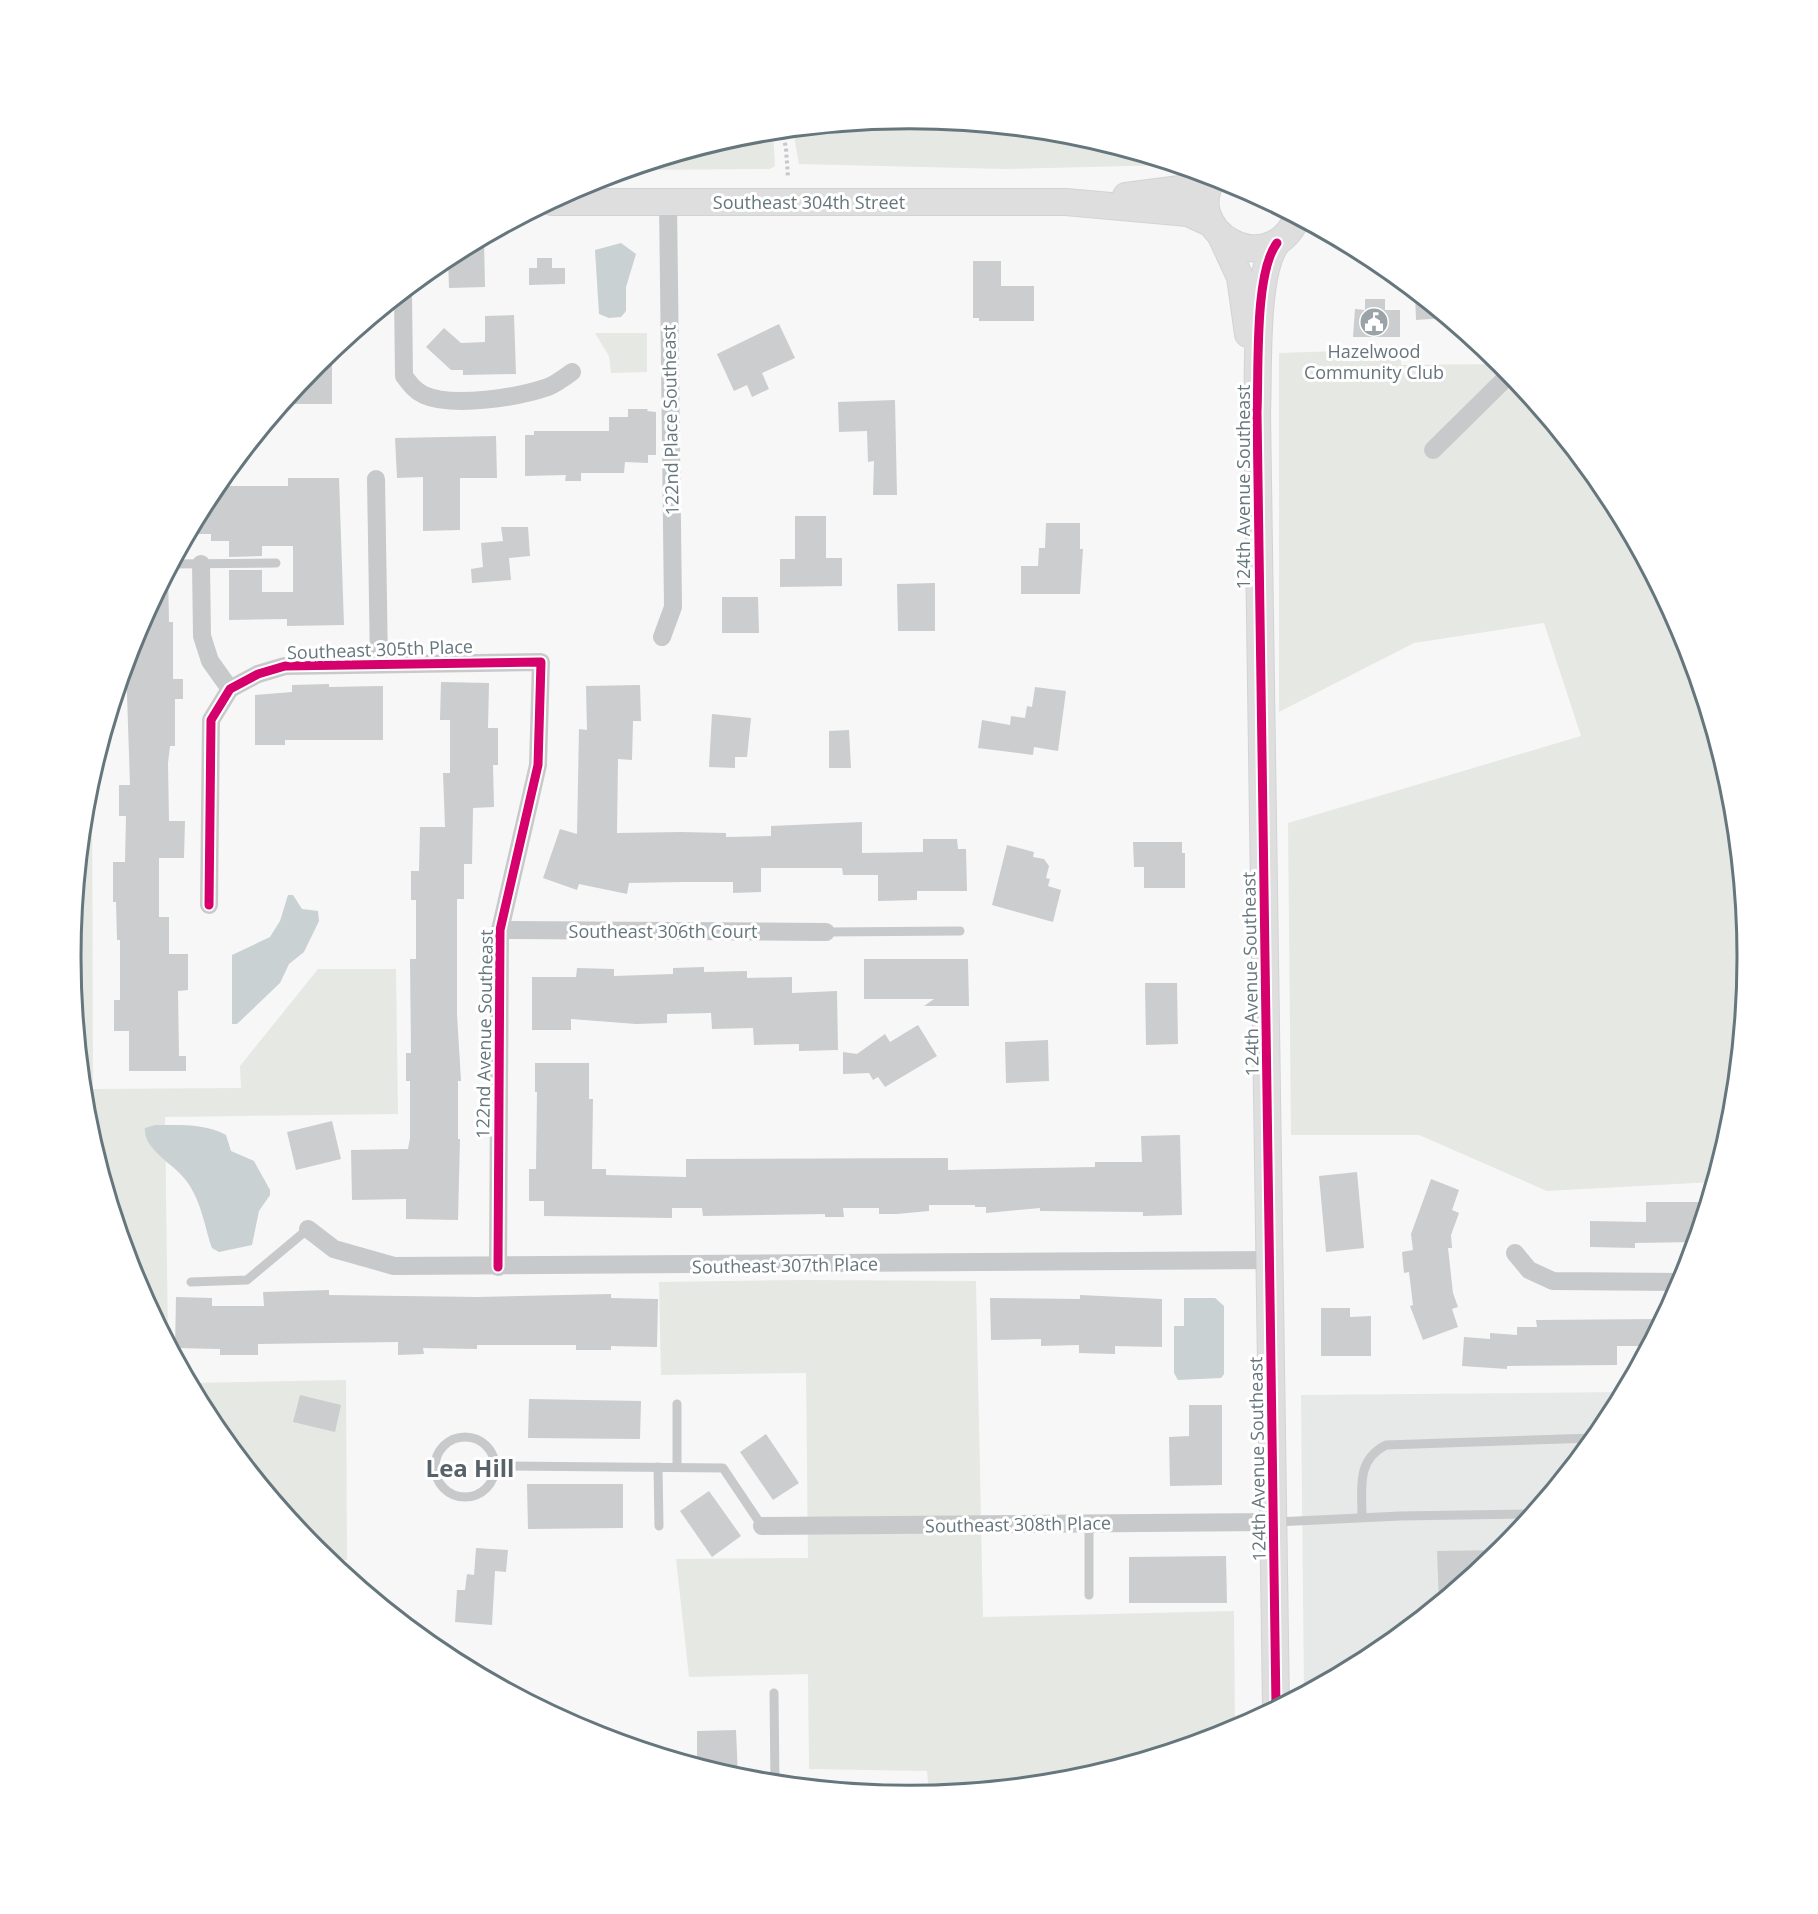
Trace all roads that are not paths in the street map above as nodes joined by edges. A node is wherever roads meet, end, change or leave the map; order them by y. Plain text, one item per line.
1 (1200, 182) edge
2 (1210, 186) edge
3 (570, 202) edge
4 (668, 202) junction
5 (1066, 202) junction
6 (1216, 230) junction
7 (1292, 230) edge
8 (403, 302) edge
9 (572, 372) dead end
10 (1503, 381) edge
11 (1257, 412) junction
12 (1433, 450) dead end
13 (376, 479) dead end
14 (276, 563) dead end
15 (181, 564) edge
16 (201, 564) junction
17 (662, 637) dead end
18 (541, 662) joint
19 (380, 663) junction
20 (230, 689) junction
21 (209, 905) dead end
22 (500, 930) junction
23 (960, 931) dead end
24 (826, 932) joint
25 (308, 1229) joint
26 (1515, 1253) dead end
27 (1271, 1260) junction
28 (498, 1268) junction
29 (190, 1282) dead end
30 (1670, 1282) edge
31 (677, 1404) dead end
32 (1582, 1438) edge
33 (496, 1466) junction
34 (658, 1467) junction
35 (677, 1467) junction
36 (1521, 1514) edge
37 (1362, 1517) junction
38 (1274, 1522) junction
39 (1089, 1523) junction
40 (658, 1526) dead end
41 (762, 1526) joint
42 (1089, 1595) dead end
43 (774, 1693) dead end
44 (1276, 1700) edge
45 (775, 1774) edge

1 - 5 street, Southeast 304th Street
2 - 6 street, 124th Avenue Southeast
3 - 4 street, Southeast 304th Street
4 - 5 street, Southeast 304th Street
4 - 17 street, 122nd Place Southeast
5 - 6 street, Southeast 304th Street
6 - 7 street, Southeast 304th Street
6 - 11 street, 124th Avenue Southeast
7 - 11 street, 124th Avenue Southeast
8 - 9 street
10 - 12 street
11 - 27 street, 124th Avenue Southeast
13 - 19 street
14 - 16 lane
15 - 16 lane
16 - 20 street
18 - 19 street, Southeast 305th Place
18 - 22 street, 122nd Avenue Southeast
19 - 20 street, Southeast 305th Place
20 - 21 street
22 - 24 street, Southeast 306th Court
22 - 28 street, 122nd Avenue Southeast
23 - 24 lane
25 - 28 street, Southeast 307th Place
25 - 29 lane
26 - 30 street
27 - 28 street, Southeast 307th Place
27 - 38 street, 124th Avenue Southeast
31 - 35 lane
32 - 37 lane
33 - 33 lane
33 - 34 lane
34 - 35 lane
34 - 40 lane
35 - 41 lane
36 - 37 lane
37 - 38 lane
38 - 39 street, Southeast 308th Place
38 - 44 street, 124th Avenue Southeast
39 - 41 street, Southeast 308th Place
39 - 42 lane
43 - 45 lane

